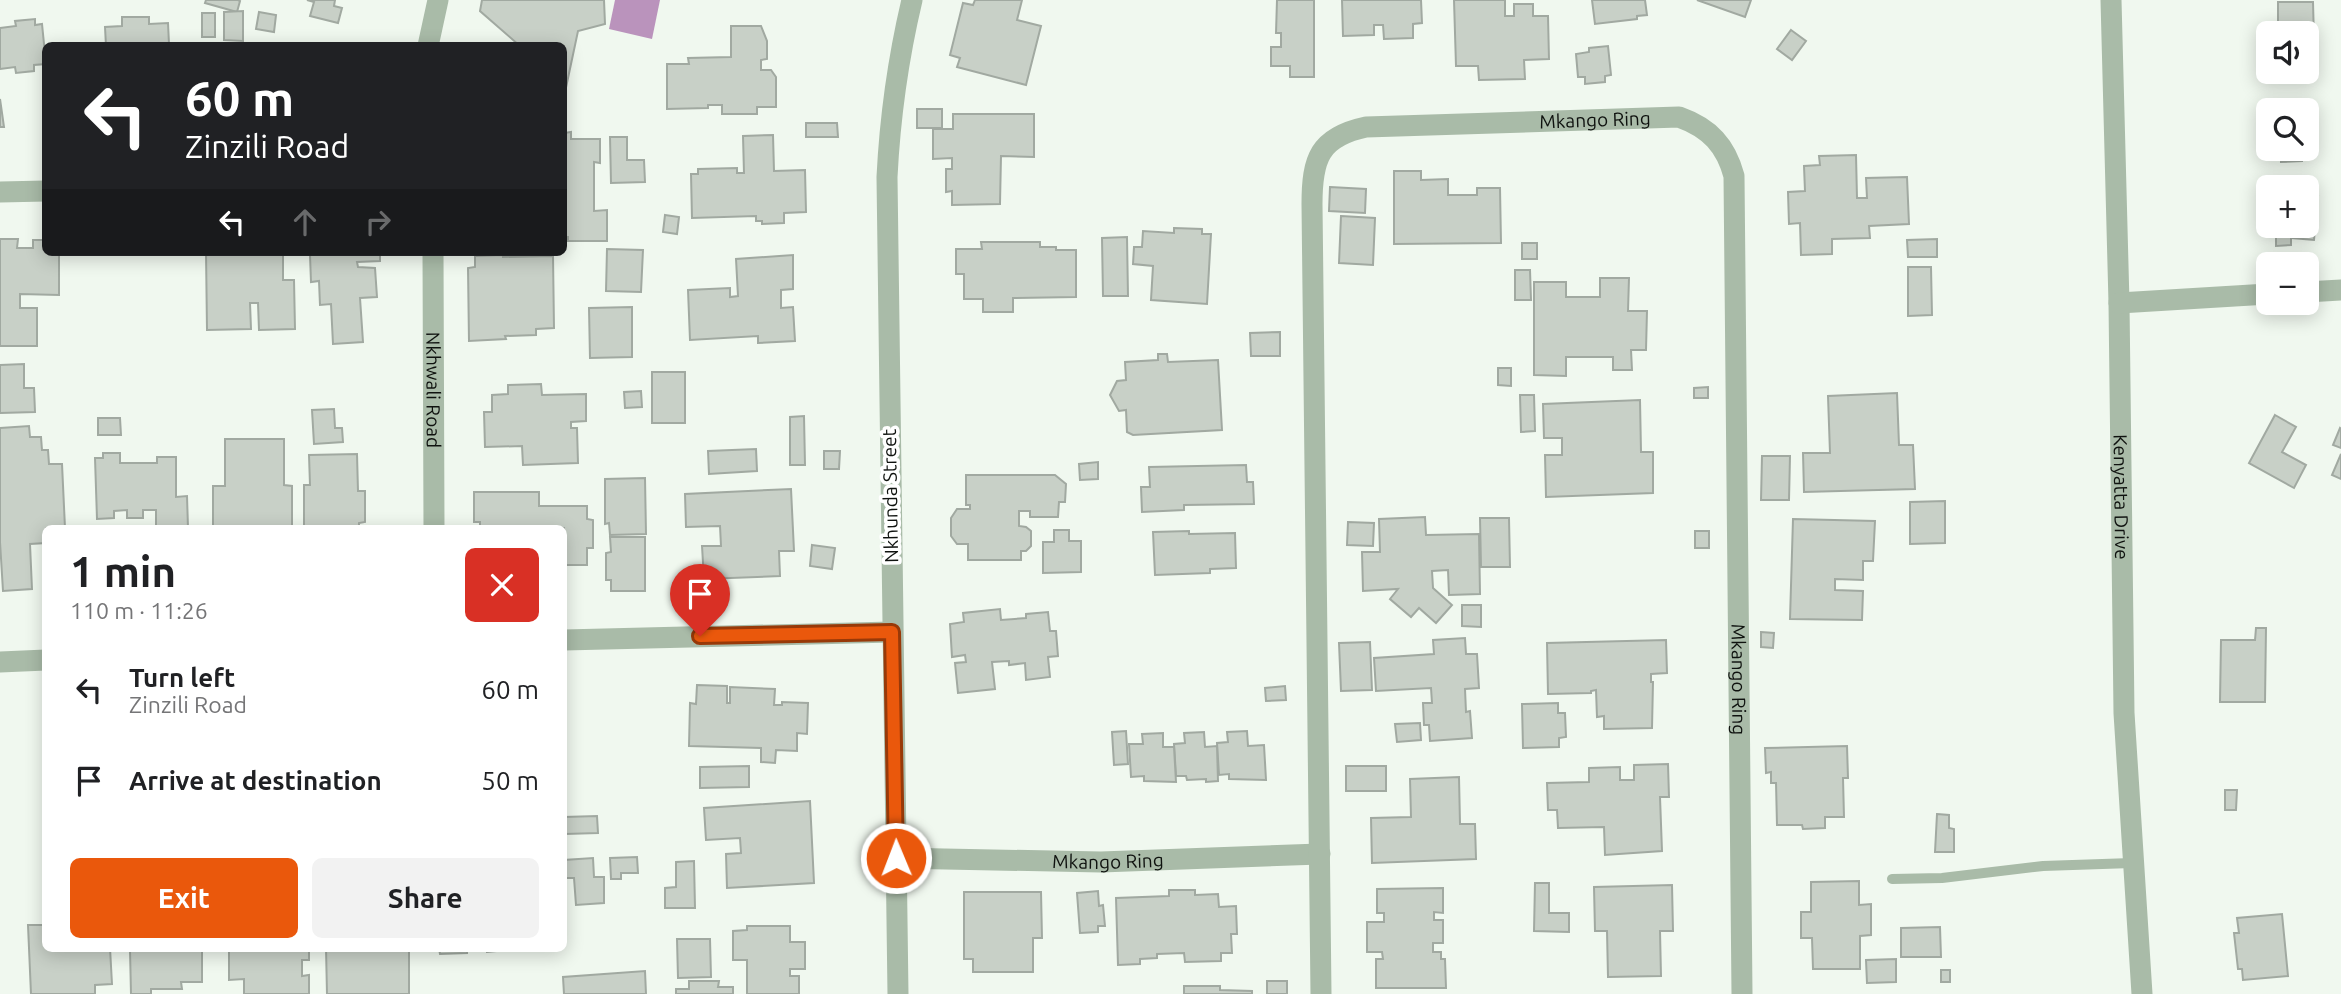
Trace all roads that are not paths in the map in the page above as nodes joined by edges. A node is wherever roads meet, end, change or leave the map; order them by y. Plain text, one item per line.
1 (438, 0) edge
2 (912, 0) edge
3 (2111, 0) edge
4 (429, 42) edge
5 (42, 191) edge
6 (0, 192) edge
7 (433, 256) edge
8 (2341, 290) edge
9 (2319, 291) edge
10 (2256, 295) edge
11 (2119, 303) junction
12 (434, 525) edge
13 (892, 632) junction
14 (567, 640) edge
15 (42, 660) edge
16 (0, 662) edge
17 (1320, 854) junction
18 (896, 858) junction
19 (2132, 863) junction
20 (1892, 879) dead end
21 (898, 994) edge
22 (1321, 994) edge
23 (1742, 994) edge
24 (2142, 994) edge

1 - 4 street
2 - 13 street, Nkhunda Street
3 - 11 street, Kenyatta Drive
5 - 6 street
7 - 12 street, Nkhwali Road
8 - 9 street
10 - 11 street
11 - 19 street, Kenyatta Drive
13 - 14 street
13 - 18 street, Nkhunda Street
15 - 16 street
17 - 18 street, Mkango Ring
17 - 22 street, Mkango Ring
17 - 23 street, Mkango Ring
18 - 21 street, Nkhunda Street
19 - 20 lane
19 - 24 street, Kenyatta Drive

